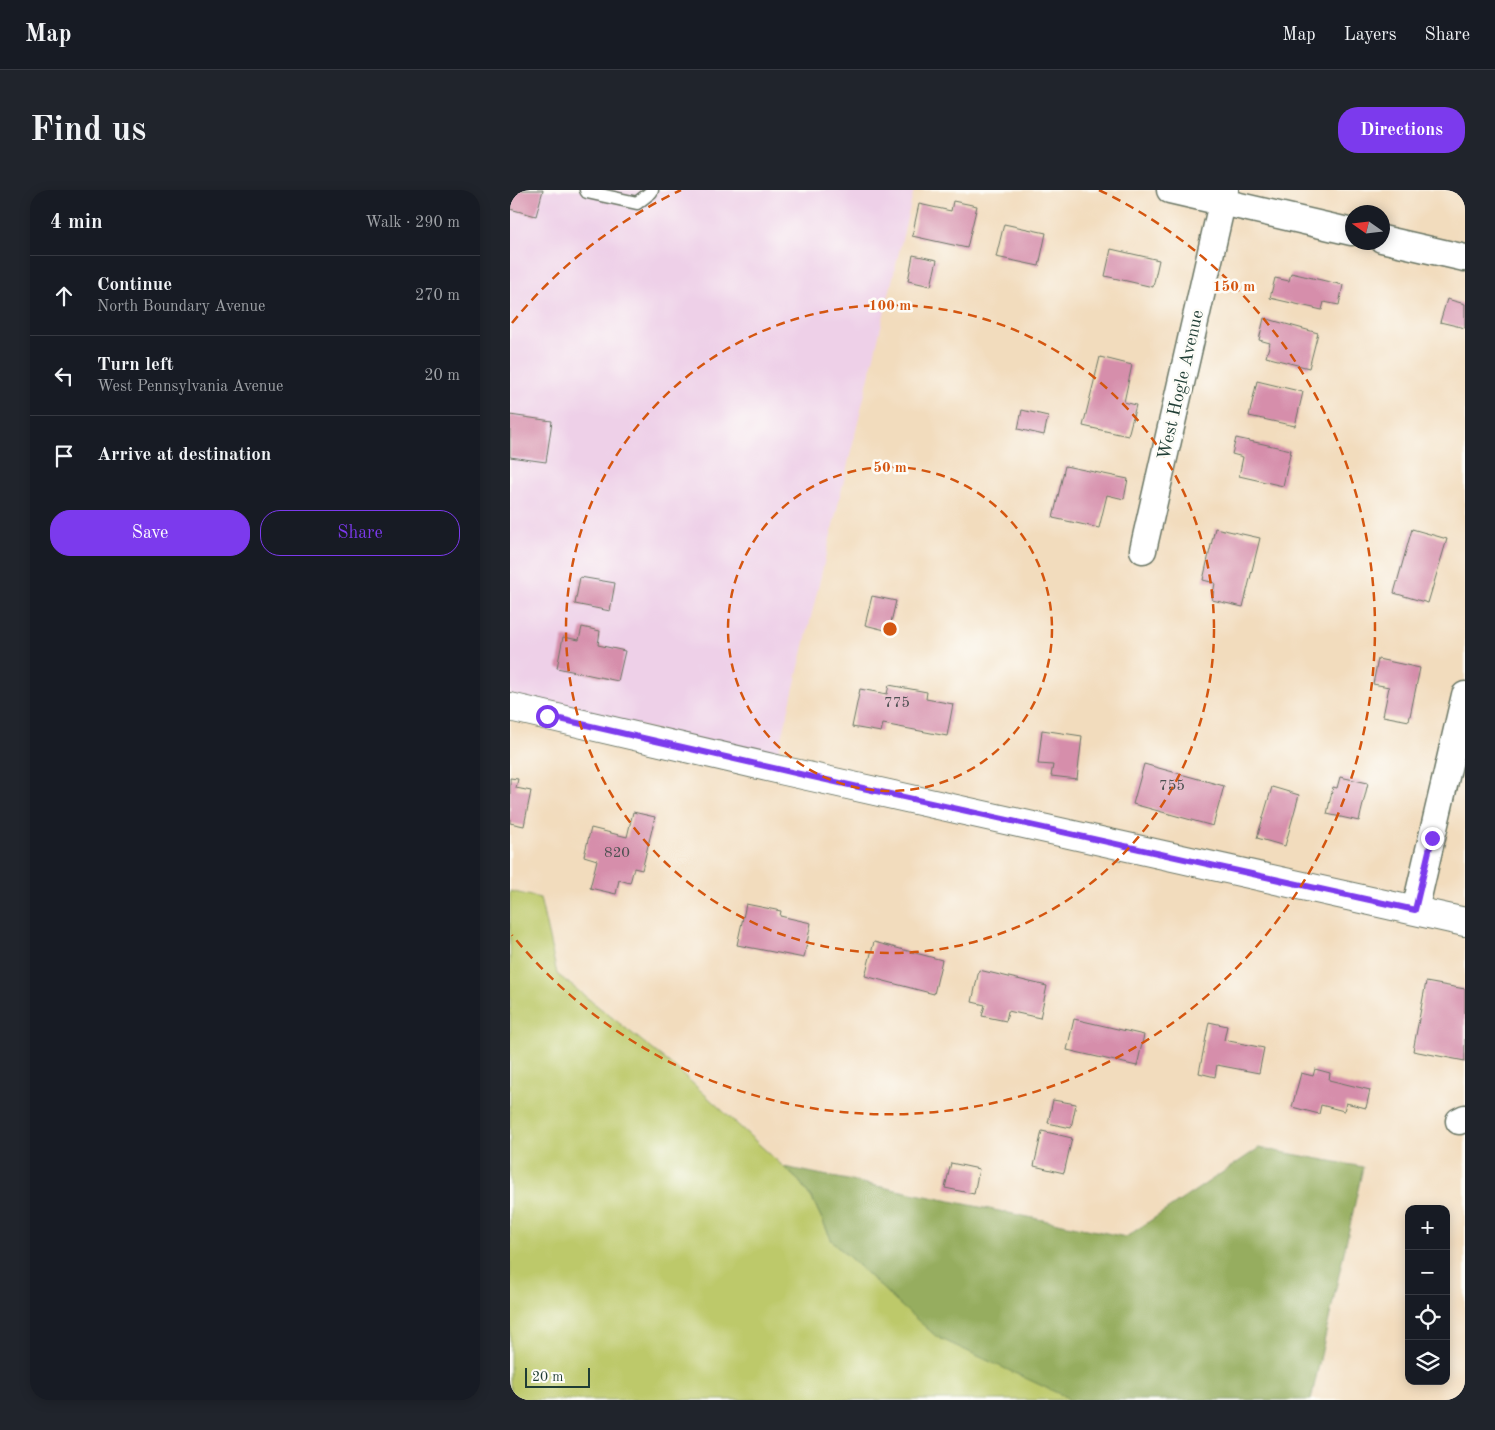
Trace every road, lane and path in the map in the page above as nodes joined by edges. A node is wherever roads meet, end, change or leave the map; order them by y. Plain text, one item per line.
1 (586, 190) edge
2 (652, 190) edge
3 (1170, 190) edge
4 (1224, 196) edge
5 (1345, 230) edge
6 (1390, 241) edge
7 (1465, 258) edge
8 (1143, 550) dead end
9 (1465, 695) edge
10 (510, 707) edge
11 (1415, 910) junction
12 (1465, 922) edge

1 - 2 lane
3 - 4 street
4 - 5 street
4 - 8 street, West Hogle Avenue
6 - 7 street
9 - 11 street
10 - 11 street
11 - 12 street

